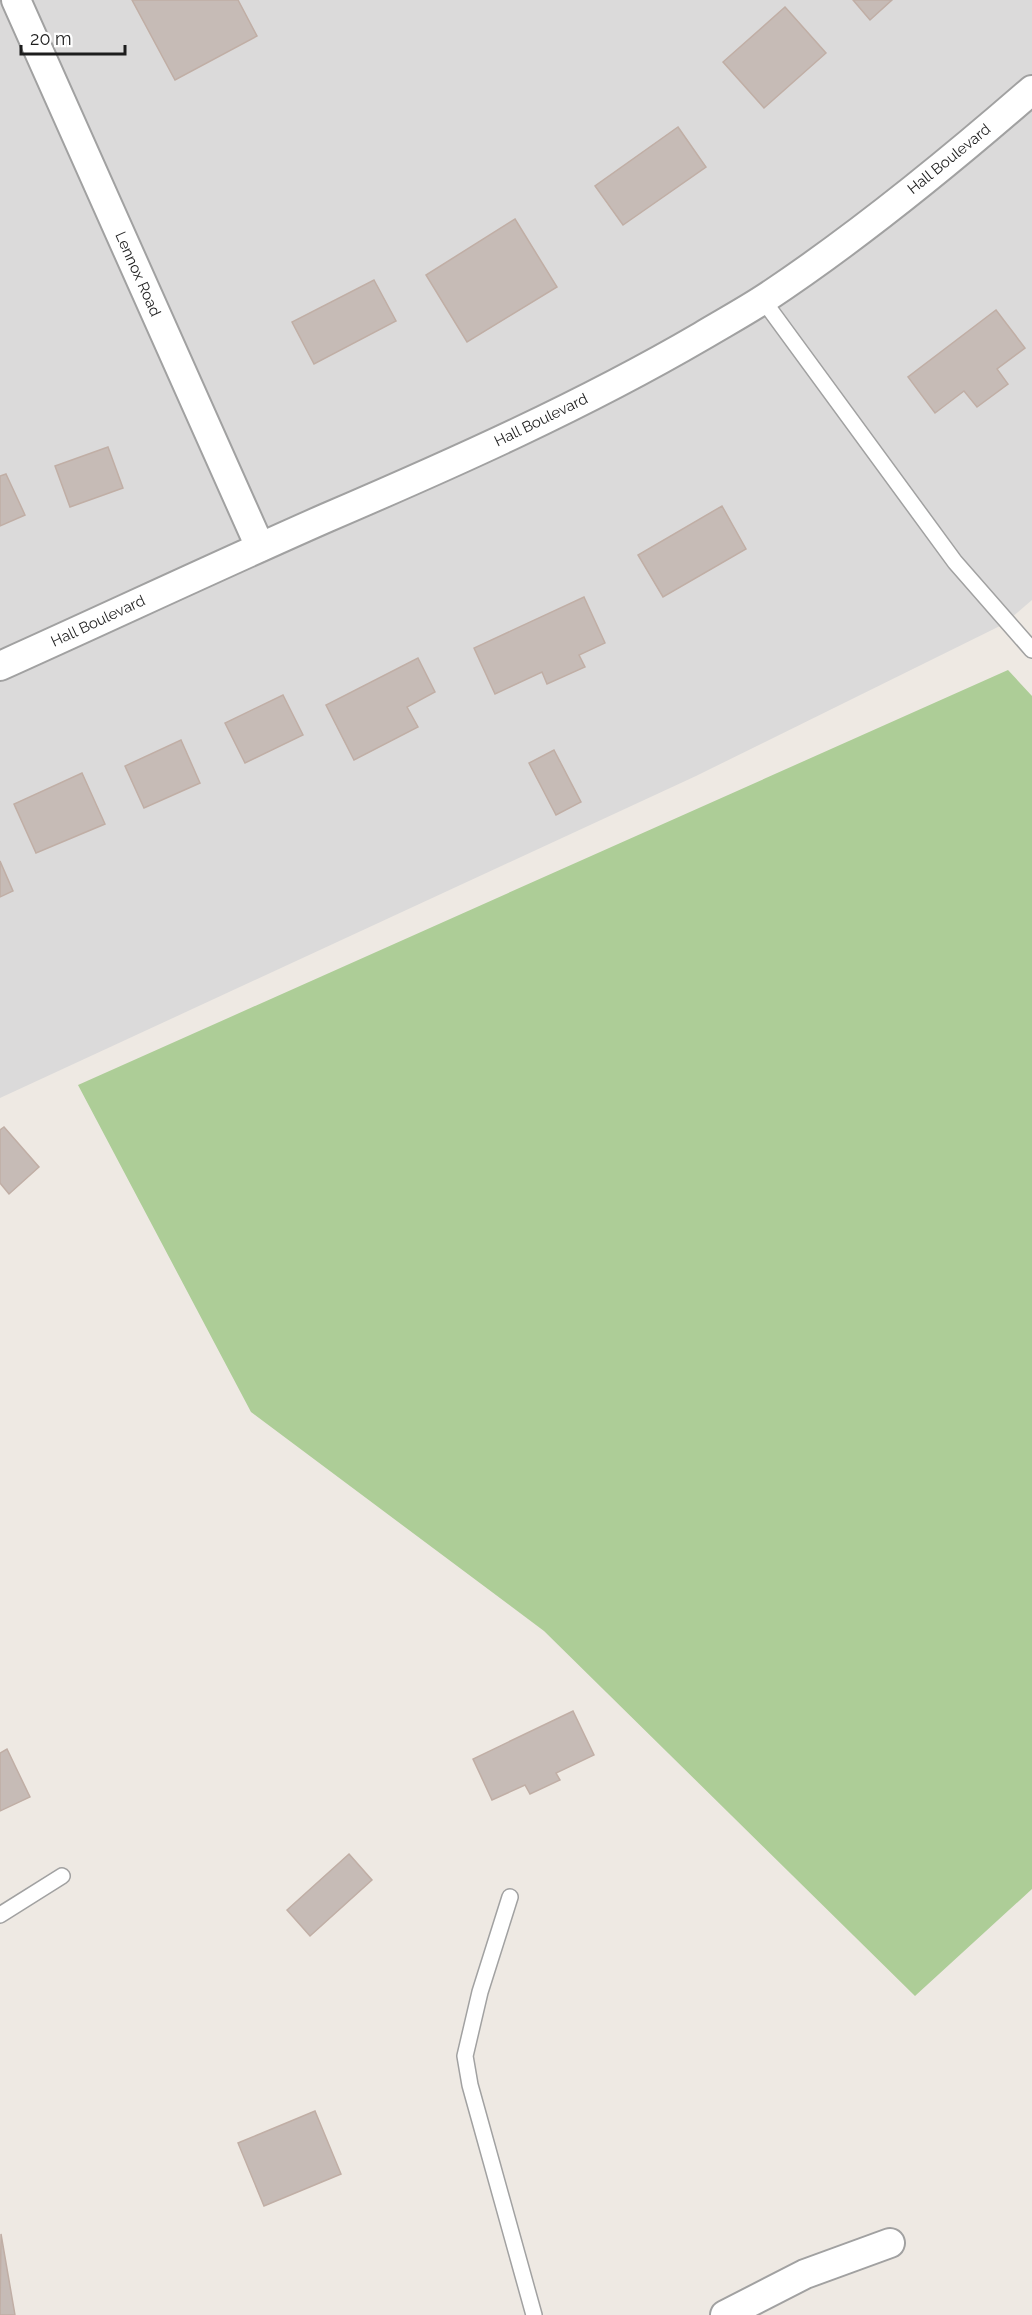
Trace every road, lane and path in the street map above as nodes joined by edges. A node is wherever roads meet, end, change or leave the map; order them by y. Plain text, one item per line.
1 (16, 0) edge
2 (1032, 90) edge
3 (763, 300) junction
4 (260, 548) junction
5 (1032, 650) edge
6 (0, 666) edge
7 (62, 1876) dead end
8 (510, 1897) dead end
9 (0, 1915) edge
10 (890, 2243) dead end
11 (534, 2315) edge
12 (725, 2315) edge

1 - 4 street, Lennox Road
2 - 3 street, Hall Boulevard
3 - 4 street, Hall Boulevard
3 - 5 lane
4 - 6 street, Hall Boulevard
7 - 9 lane
8 - 11 lane
10 - 12 street

